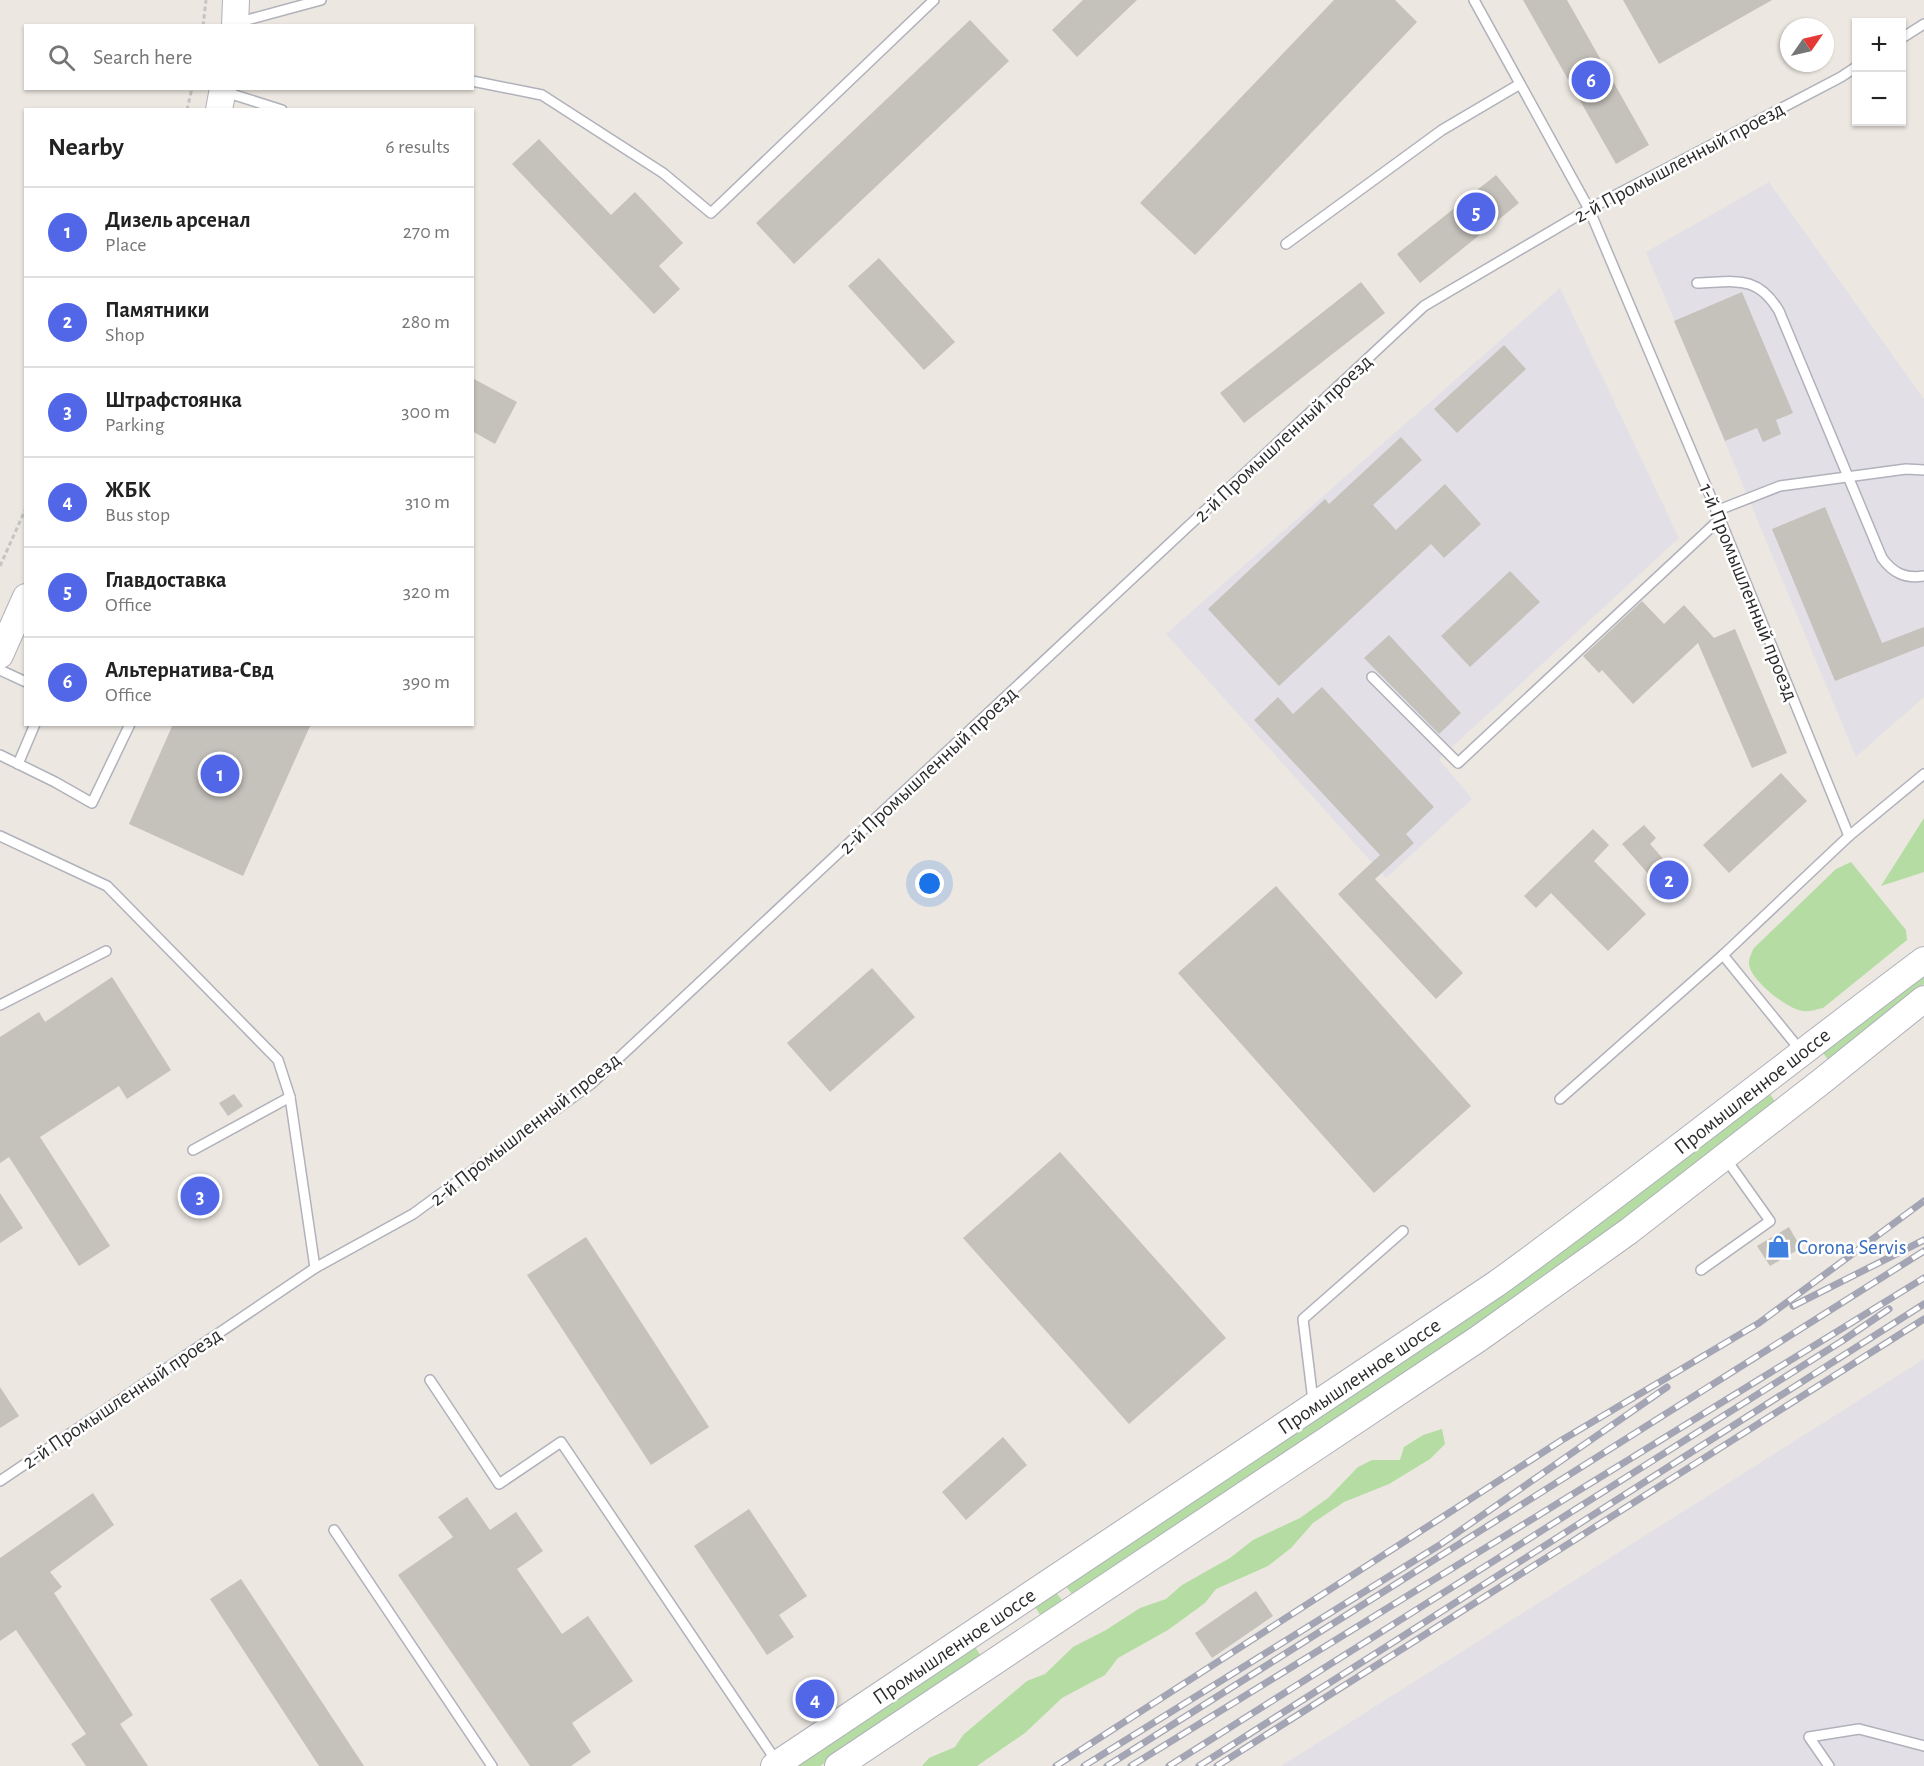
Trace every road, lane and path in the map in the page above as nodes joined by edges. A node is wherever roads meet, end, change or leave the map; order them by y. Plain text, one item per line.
1 (206, 0) edge
2 (321, 0) edge
3 (934, 0) edge
4 (1474, 0) edge
5 (235, 16) edge
6 (203, 24) edge
7 (1924, 24) edge
8 (1906, 35) edge
9 (1852, 70) edge
10 (474, 81) edge
11 (1521, 84) junction
12 (192, 90) edge
13 (222, 97) edge
14 (187, 108) edge
15 (273, 108) edge
16 (1588, 209) junction
17 (1286, 244) dead end
18 (1697, 283) dead end
19 (1924, 470) edge
20 (1848, 477) junction
21 (24, 512) edge
22 (1718, 515) junction
23 (0, 566) edge
24 (1924, 576) edge
25 (24, 601) edge
26 (0, 655) edge
27 (0, 669) edge
28 (1372, 677) dead end
29 (24, 681) edge
30 (34, 726) edge
31 (129, 726) edge
32 (0, 755) edge
33 (18, 764) junction
34 (1924, 774) edge
35 (0, 836) edge
36 (1849, 836) junction
37 (106, 951) dead end
38 (1723, 955) junction
39 (1924, 960) edge
40 (1924, 999) edge
41 (0, 1005) edge
42 (1801, 1052) junction
43 (1822, 1081) junction
44 (290, 1097) junction
45 (1560, 1099) dead end
46 (193, 1150) dead end
47 (1724, 1157) junction
48 (1403, 1231) dead end
49 (315, 1268) junction
50 (1701, 1270) dead end
51 (430, 1380) dead end
52 (1314, 1407) junction
53 (0, 1481) edge
54 (334, 1530) dead end
55 (1002, 1614) junction
56 (1022, 1644) junction
57 (1924, 1746) edge
58 (776, 1765) edge
59 (492, 1766) edge
60 (838, 1766) edge
61 (1829, 1766) edge

1 - 6 path
2 - 5 lane
3 - 10 lane
4 - 11 lane, 1-й Промышленный проезд
7 - 8 lane
9 - 16 lane, 2-й Промышленный проезд
11 - 16 lane, 1-й Промышленный проезд
11 - 17 lane
12 - 14 path
13 - 15 lane
16 - 22 lane, 1-й Промышленный проезд
16 - 49 lane, 2-й Промышленный проезд
18 - 20 lane
19 - 20 lane
20 - 22 lane
20 - 24 lane
21 - 23 path
22 - 28 lane
22 - 36 lane, 1-й Промышленный проезд
25 - 26 main road
27 - 29 lane
30 - 33 lane
31 - 33 lane
32 - 33 lane
34 - 36 lane
35 - 44 lane
36 - 38 lane
37 - 41 lane
38 - 42 lane
38 - 45 lane
39 - 42 main road, Промышленное шоссе
40 - 43 main road, Промышленное шоссе
42 - 43 main road
42 - 52 main road, Промышленное шоссе
43 - 47 main road, Промышленное шоссе
44 - 46 lane
44 - 49 lane
47 - 50 lane
47 - 56 main road, Промышленное шоссе
48 - 52 lane
49 - 53 lane, 2-й Промышленный проезд
51 - 58 lane
52 - 55 main road, Промышленное шоссе
54 - 59 lane
55 - 56 main road
55 - 58 main road, Промышленное шоссе
56 - 60 main road, Промышленное шоссе
57 - 61 lane

